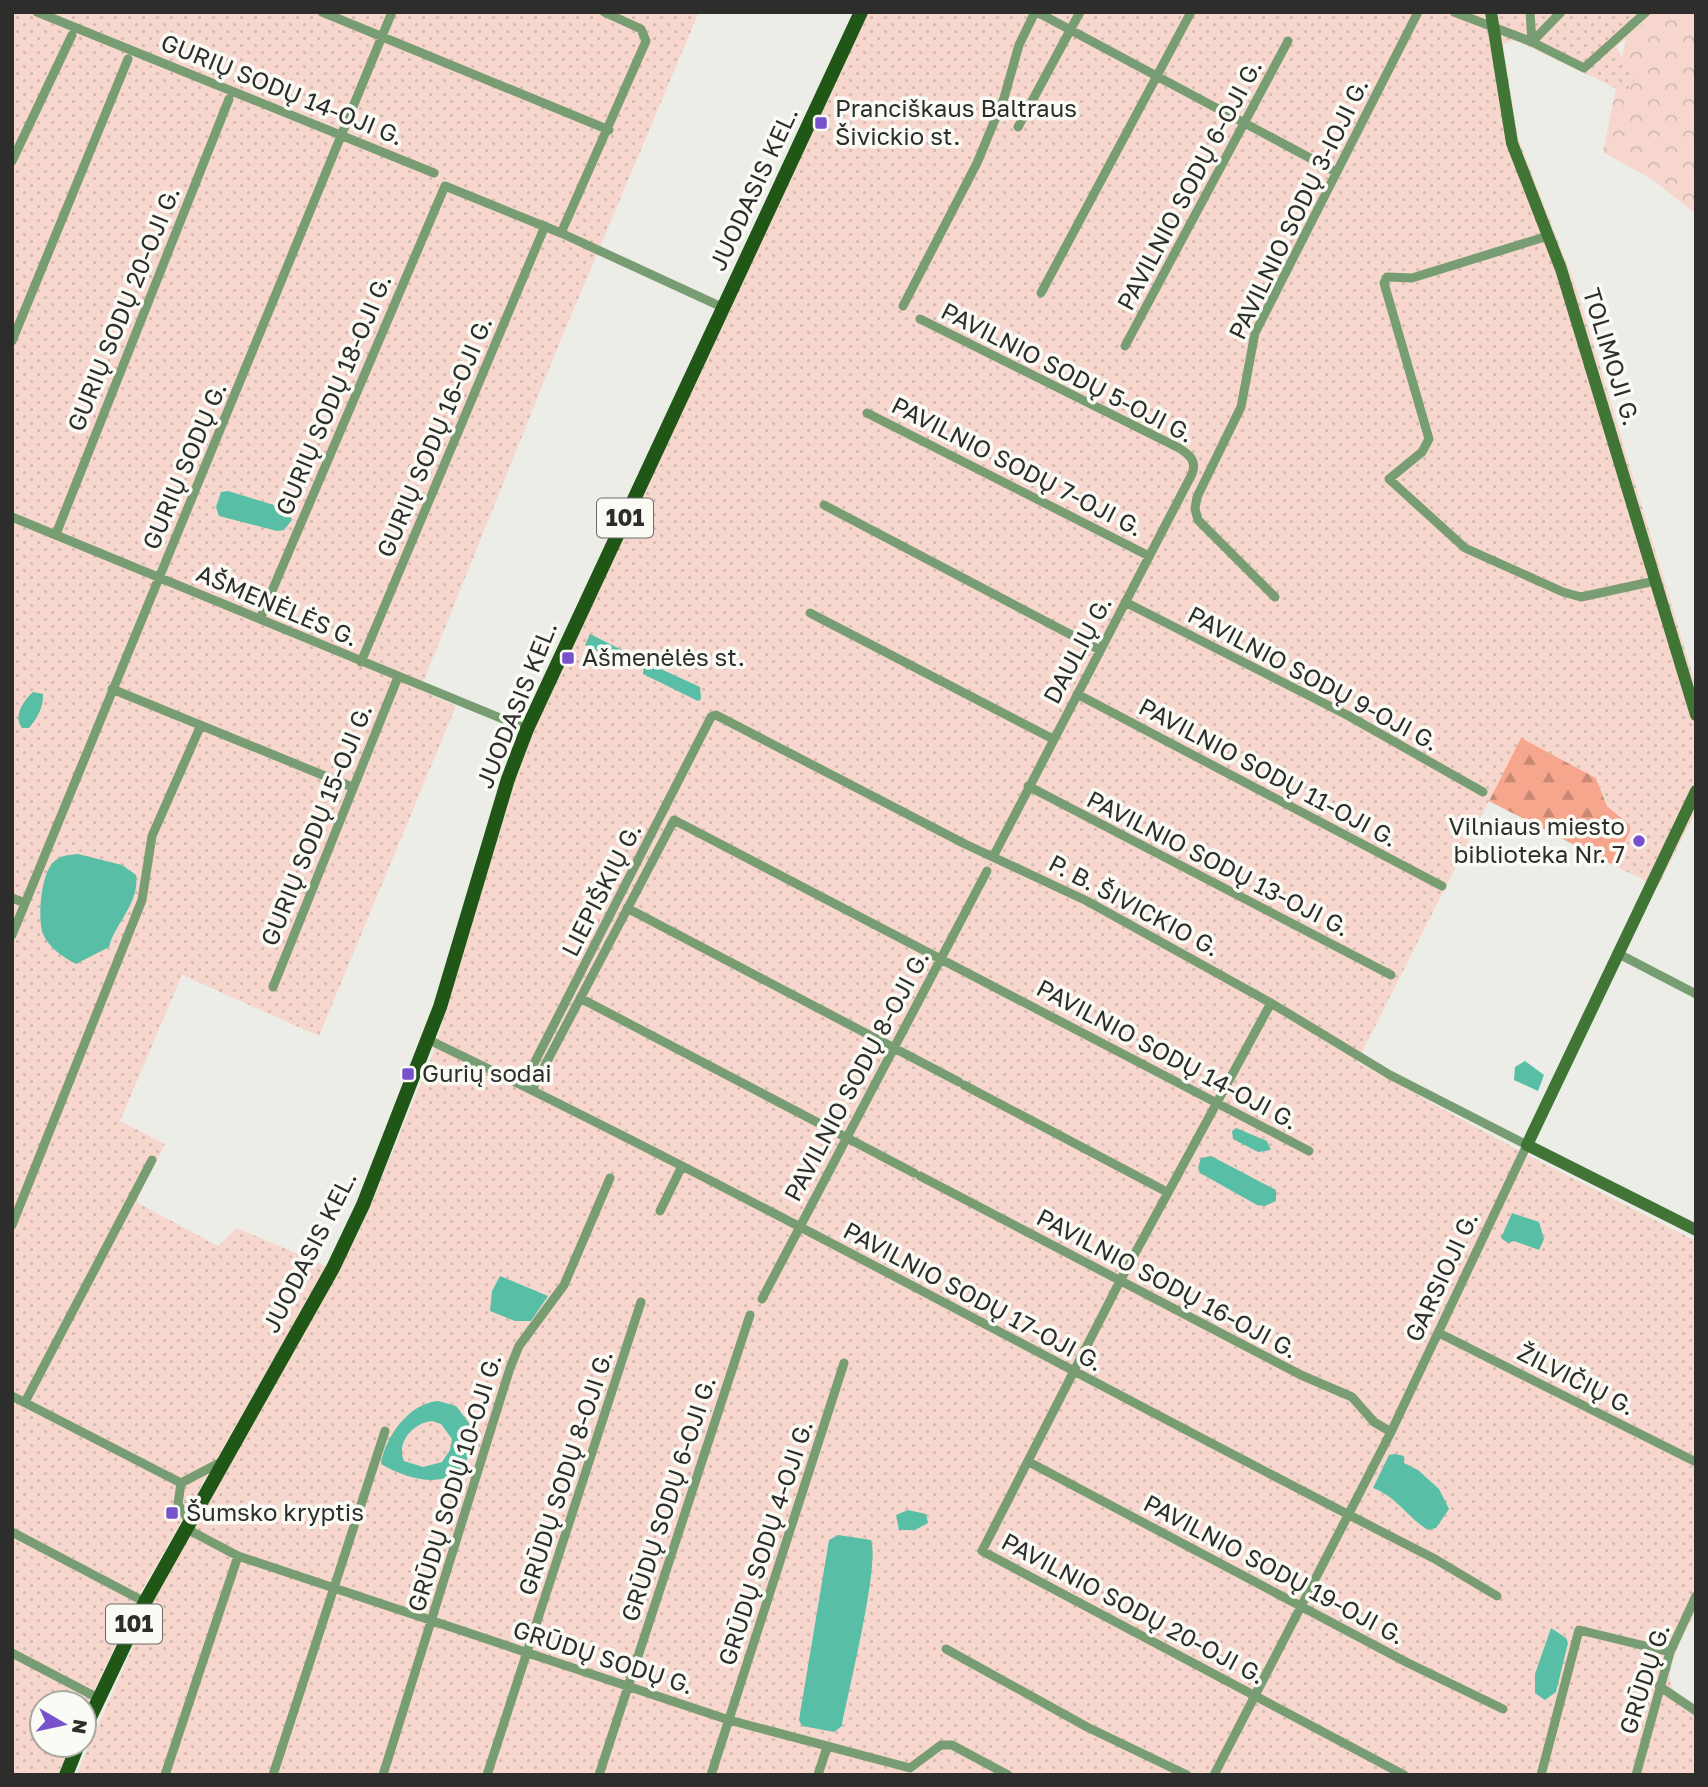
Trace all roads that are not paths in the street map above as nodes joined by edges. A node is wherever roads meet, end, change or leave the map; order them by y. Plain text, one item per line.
1 (37, 12) edge
2 (322, 12) edge
3 (392, 12) edge
4 (604, 12) edge
5 (860, 12) edge
6 (1036, 12) edge
7 (1080, 12) edge
8 (1191, 12) edge
9 (1418, 12) edge
10 (1454, 12) edge
11 (1491, 12) edge
12 (1530, 12) edge
13 (1561, 12) edge
14 (1646, 12) edge
15 (1493, 29) junction
16 (1070, 30) junction
17 (72, 35) dead end
18 (382, 37) junction
19 (1288, 41) dead end
20 (1532, 42) junction
21 (128, 59) dead end
22 (1159, 75) junction
23 (229, 99) dead end
24 (1244, 123) junction
25 (1018, 127) dead end
26 (609, 130) junction
27 (342, 134) junction
28 (12, 161) edge
29 (1336, 172) junction
30 (434, 173) dead end
31 (545, 226) junction
32 (561, 233) junction
33 (1548, 236) junction
34 (1041, 293) dead end
35 (903, 306) dead end
36 (724, 308) junction
37 (920, 319) dead end
38 (12, 341) edge
39 (1125, 346) dead end
40 (867, 412) dead end
41 (1194, 463) joint
42 (824, 505) dead end
43 (12, 517) edge
44 (56, 534) junction
45 (1149, 556) junction
46 (159, 577) junction
47 (1655, 582) junction
48 (1275, 597) dead end
49 (1125, 602) junction
50 (810, 613) dead end
51 (260, 619) junction
52 (1100, 650) junction
53 (361, 662) junction
54 (398, 677) junction
55 (112, 690) junction
56 (1077, 694) junction
57 (716, 715) joint
58 (1696, 715) edge
59 (201, 725) junction
60 (527, 729) junction
61 (1053, 739) junction
62 (1028, 786) junction
63 (352, 787) junction
64 (1696, 791) edge
65 (1483, 792) dead end
66 (993, 855) junction
67 (986, 871) dead end
68 (1442, 886) dead end
69 (12, 898) edge
70 (25, 903) junction
71 (627, 908) junction
72 (12, 935) edge
73 (1617, 953) junction
74 (941, 958) junction
75 (1391, 975) dead end
76 (273, 987) dead end
77 (1696, 994) edge
78 (580, 998) junction
79 (1271, 1003) junction
80 (427, 1040) junction
81 (893, 1047) junction
82 (528, 1088) junction
83 (1215, 1103) junction
84 (846, 1137) junction
85 (1527, 1145) junction
86 (1309, 1151) dead end
87 (152, 1160) dead end
88 (682, 1166) junction
89 (610, 1178) dead end
90 (1167, 1192) junction
91 (660, 1211) dead end
92 (12, 1226) edge
93 (799, 1226) junction
94 (1696, 1230) edge
95 (1120, 1281) junction
96 (762, 1299) dead end
97 (640, 1301) dead end
98 (750, 1315) dead end
99 (1440, 1334) junction
100 (844, 1363) dead end
101 (1075, 1373) junction
102 (12, 1396) edge
103 (25, 1402) junction
104 (385, 1431) dead end
105 (1391, 1432) junction
106 (223, 1461) junction
107 (1029, 1462) junction
108 (1696, 1462) edge
109 (181, 1483) junction
110 (1349, 1516) junction
111 (187, 1525) junction
112 (12, 1532) edge
113 (238, 1556) junction
114 (333, 1588) junction
115 (1497, 1596) dead end
116 (1696, 1596) edge
117 (145, 1602) junction
118 (1304, 1607) junction
119 (432, 1622) junction
120 (946, 1649) dead end
121 (1670, 1652) junction
122 (12, 1653) edge
123 (528, 1653) junction
124 (628, 1686) junction
125 (1659, 1686) junction
126 (81, 1689) edge
127 (1256, 1696) junction
128 (98, 1698) edge
129 (1503, 1709) dead end
130 (1696, 1711) edge
131 (730, 1720) junction
132 (827, 1747) junction
133 (912, 1772) edge
134 (165, 1775) edge
135 (273, 1775) edge
136 (383, 1775) edge
137 (487, 1775) edge
138 (599, 1775) edge
139 (711, 1775) edge
140 (818, 1775) edge
141 (1007, 1775) edge
142 (1187, 1775) edge
143 (1214, 1775) edge
144 (1404, 1775) edge
145 (1541, 1775) edge
146 (1636, 1775) edge

1 - 27 street, GURIŲ SODŲ 14-OJI G.
2 - 18 street
3 - 18 street, GURIŲ SODŲ G.
4 - 26 street
5 - 36 main road, JUODASIS KEL. / 101
6 - 16 street
6 - 35 street
7 - 16 street
8 - 22 street
9 - 29 street, PAVILNIO SODŲ 3-IOJI G.
10 - 15 street
11 - 15 street, TOLIMOJI G.
12 - 20 street
13 - 20 street
14 - 20 street
15 - 20 street
15 - 33 street, TOLIMOJI G.
16 - 22 street
16 - 25 street
17 - 28 street
18 - 26 street
18 - 27 street, GURIŲ SODŲ G.
19 - 24 street, PAVILNIO SODŲ 6-OJI G.
21 - 38 street
22 - 24 street
22 - 34 street
23 - 44 street, GURIŲ SODŲ 20-OJI G.
24 - 29 street
24 - 39 street, PAVILNIO SODŲ 6-OJI G.
26 - 32 street
27 - 30 street, GURIŲ SODŲ 14-OJI G.
27 - 46 street, GURIŲ SODŲ G.
29 - 48 street, PAVILNIO SODŲ 3-IOJI G.
31 - 32 street
31 - 51 street, GURIŲ SODŲ 18-OJI G.
31 - 53 street, GURIŲ SODŲ 16-OJI G.
32 - 36 street
33 - 47 street, TOLIMOJI G.
33 - 47 street
36 - 60 main road, JUODASIS KEL. / 101
37 - 41 street, PAVILNIO SODŲ 5-OJI G.
40 - 45 street, PAVILNIO SODŲ 7-OJI G.
41 - 45 street, DAULIŲ G.
42 - 52 street
43 - 44 street, AŠMENĖLĖS G.
44 - 46 street, AŠMENĖLĖS G.
45 - 49 street, DAULIŲ G.
46 - 51 street, AŠMENĖLĖS G.
46 - 55 street, GURIŲ SODŲ G.
47 - 58 street, TOLIMOJI G.
49 - 52 street, DAULIŲ G.
49 - 65 street, PAVILNIO SODŲ 9-OJI G.
50 - 61 street
51 - 53 street, AŠMENĖLĖS G.
52 - 56 street, DAULIŲ G.
53 - 54 street, AŠMENĖLĖS G.
54 - 60 street, AŠMENĖLĖS G.
54 - 63 street, GURIŲ SODŲ 15-OJI G.
55 - 59 street
55 - 70 street, GURIŲ SODŲ G.
56 - 61 street, DAULIŲ G.
56 - 68 street, PAVILNIO SODŲ 11-OJI G.
57 - 66 street, P. B. ŠIVICKIO G.
57 - 82 street, LIEPIŠKIŲ G.
59 - 63 street
59 - 92 street
60 - 80 main road, JUODASIS KEL. / 101
61 - 62 street, DAULIŲ G.
62 - 66 street, DAULIŲ G.
62 - 75 street, PAVILNIO SODŲ 13-OJI G.
63 - 76 street, GURIŲ SODŲ 15-OJI G.
64 - 73 street, GARSIOJI G.
66 - 79 street, P. B. ŠIVICKIO G.
67 - 74 street, PAVILNIO SODŲ 8-OJI G.
69 - 70 street
70 - 72 street, GURIŲ SODŲ G.
71 - 74 street, PAVILNIO SODŲ 14-OJI G.
71 - 78 street
71 - 81 street
73 - 77 street
73 - 85 street, GARSIOJI G.
74 - 81 street, PAVILNIO SODŲ 8-OJI G.
74 - 83 street, PAVILNIO SODŲ 14-OJI G.
78 - 82 street
78 - 84 street, PAVILNIO SODŲ 16-OJI G.
79 - 83 street, PAVILNIO SODŲ 20-OJI G.
79 - 85 street, P. B. ŠIVICKIO G.
80 - 82 street, PAVILNIO SODŲ 17-OJI G.
80 - 106 main road, JUODASIS KEL. / 101
81 - 84 street, PAVILNIO SODŲ 8-OJI G.
81 - 90 street
82 - 88 street, PAVILNIO SODŲ 17-OJI G.
83 - 86 street, PAVILNIO SODŲ 14-OJI G.
83 - 90 street, PAVILNIO SODŲ 20-OJI G.
84 - 93 street, PAVILNIO SODŲ 8-OJI G.
84 - 95 street, PAVILNIO SODŲ 16-OJI G.
85 - 94 street
85 - 99 street, GARSIOJI G.
87 - 103 street
88 - 91 street
88 - 93 street, PAVILNIO SODŲ 17-OJI G.
89 - 119 street, GRŪDŲ SODŲ 10-OJI G.
90 - 95 street, PAVILNIO SODŲ 20-OJI G.
93 - 96 street, PAVILNIO SODŲ 8-OJI G.
93 - 101 street, PAVILNIO SODŲ 17-OJI G.
95 - 101 street, PAVILNIO SODŲ 20-OJI G.
95 - 105 street, PAVILNIO SODŲ 16-OJI G.
97 - 123 street, GRŪDŲ SODŲ 8-OJI G.
98 - 124 street, GRŪDŲ SODŲ 6-OJI G.
99 - 105 street, GARSIOJI G.
99 - 108 street, ŽILVIČIŲ G.
100 - 131 street, GRŪDŲ SODŲ 4-OJI G.
101 - 107 street, PAVILNIO SODŲ 20-OJI G.
101 - 110 street, PAVILNIO SODŲ 17-OJI G.
102 - 103 street
103 - 109 street
104 - 114 street
105 - 110 street, GARSIOJI G.
106 - 109 street
106 - 111 main road, 101
107 - 118 street, PAVILNIO SODŲ 19-OJI G.
107 - 127 street, PAVILNIO SODŲ 20-OJI G.
109 - 111 street
110 - 115 street, PAVILNIO SODŲ 17-OJI G.
110 - 118 street, GARSIOJI G.
111 - 113 street, GRŪDŲ SODŲ G.
111 - 117 main road, 101
112 - 117 street
113 - 114 street, GRŪDŲ SODŲ G.
113 - 134 street
114 - 119 street, GRŪDŲ SODŲ G.
114 - 135 street
116 - 121 street, GRŪDŲ G.
117 - 128 main road, 101
118 - 127 street, GARSIOJI G.
118 - 129 street, PAVILNIO SODŲ 19-OJI G.
119 - 123 street, GRŪDŲ SODŲ G.
119 - 136 street, GRŪDŲ SODŲ 10-OJI G.
120 - 142 street
121 - 125 street, GRŪDŲ G.
121 - 145 street
122 - 126 street
123 - 124 street, GRŪDŲ SODŲ G.
123 - 137 street, GRŪDŲ SODŲ 8-OJI G.
124 - 131 street, GRŪDŲ SODŲ G.
124 - 138 street, GRŪDŲ SODŲ 6-OJI G.
125 - 130 street
125 - 146 street, GRŪDŲ G.
127 - 143 street, GARSIOJI G.
127 - 144 street, PAVILNIO SODŲ 20-OJI G.
131 - 132 street, GRŪDŲ SODŲ G.
131 - 139 street, GRŪDŲ SODŲ 4-OJI G.
132 - 133 street, GRŪDŲ SODŲ G.
132 - 140 street
133 - 141 street, GRŪDŲ SODŲ G.

